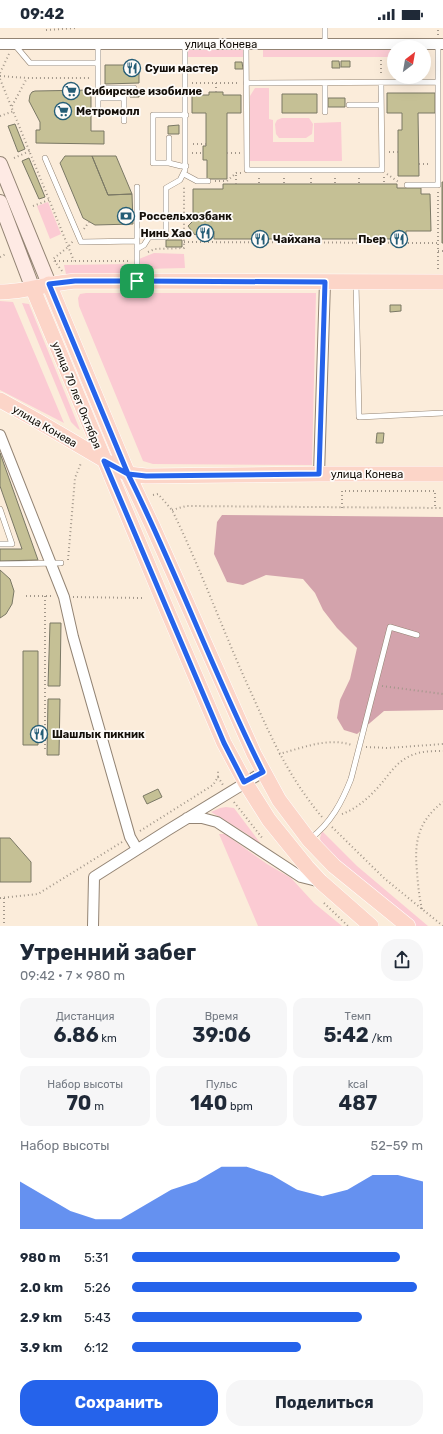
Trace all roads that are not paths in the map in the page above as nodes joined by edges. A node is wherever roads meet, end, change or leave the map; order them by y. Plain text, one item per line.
1 (325, 28) edge
2 (0, 44) edge
3 (13, 44) junction
4 (98, 44) junction
5 (185, 44) junction
6 (246, 44) junction
7 (325, 44) junction
8 (440, 44) edge
9 (98, 63) junction
10 (438, 82) junction
11 (246, 83) junction
12 (325, 83) junction
13 (381, 83) junction
14 (98, 88) junction
15 (134, 88) dead end
16 (98, 98) junction
17 (349, 105) dead end
18 (381, 105) junction
19 (98, 108) dead end
20 (325, 112) dead end
21 (186, 115) junction
22 (124, 121) dead end
23 (169, 138) dead end
24 (440, 152) edge
25 (46, 158) dead end
26 (169, 163) junction
27 (0, 164) edge
28 (186, 166) junction
29 (184, 174) junction
30 (208, 181) road end
31 (407, 184) road end
32 (137, 188) dead end
33 (0, 202) edge
34 (137, 241) junction
35 (137, 249) junction
36 (137, 281) junction
37 (325, 282) junction
38 (356, 282) junction
39 (440, 282) edge
40 (49, 284) junction
41 (33, 289) junction
42 (0, 292) edge
43 (0, 400) edge
44 (443, 413) edge
45 (0, 435) edge
46 (104, 461) junction
47 (128, 474) junction
48 (319, 474) junction
49 (443, 474) edge
50 (0, 509) edge
51 (0, 544) edge
52 (0, 564) edge
53 (57, 564) junction
54 (417, 635) dead end
55 (263, 772) junction
56 (244, 782) junction
57 (186, 818) junction
58 (308, 840) junction
59 (137, 849) junction
60 (320, 882) junction
61 (93, 926) edge
62 (371, 926) edge
63 (408, 926) edge

1 - 7 lane
2 - 3 street, улица Конева
3 - 4 street, улица Конева
3 - 9 lane
4 - 5 street, улица Конева
4 - 9 lane
5 - 6 street, улица Конева
5 - 21 lane
6 - 7 street, улица Конева
6 - 11 lane
7 - 8 street, улица Конева
8 - 10 lane
9 - 14 lane
10 - 13 lane
10 - 24 lane
11 - 12 lane
11 - 18 lane
12 - 13 lane
12 - 20 lane
13 - 18 lane
14 - 15 lane
14 - 16 lane
16 - 19 lane
16 - 22 lane
17 - 18 lane
21 - 26 lane
21 - 28 lane
23 - 26 lane
24 - 31 lane
25 - 34 lane
26 - 28 lane
27 - 40 main road, улица 70 лет Октября
28 - 29 lane
29 - 30 lane
29 - 35 lane
32 - 34 lane
33 - 41 main road, улица 70 лет Октября
34 - 35 lane
35 - 36 lane
36 - 37 main road
36 - 40 main road
37 - 38 main road
37 - 48 street
38 - 39 main road
38 - 44 lane
40 - 41 main road
40 - 47 main road, улица 70 лет Октября
41 - 42 main road
41 - 46 main road, улица 70 лет Октября
43 - 46 main road, улица Конева
45 - 53 street
46 - 47 main road, улица Конева
46 - 56 main road, улица 70 лет Октября
47 - 48 main road, улица Конева
47 - 55 main road, улица 70 лет Октября
48 - 49 main road, улица Конева
50 - 51 lane
52 - 53 lane
53 - 59 street
54 - 58 lane
55 - 56 street
55 - 58 main road, улица 70 лет Октября
56 - 57 street
56 - 60 main road, улица 70 лет Октября
57 - 59 street
57 - 60 street
58 - 63 main road, улица 70 лет Октября
59 - 61 street
60 - 62 main road, улица 70 лет Октября

